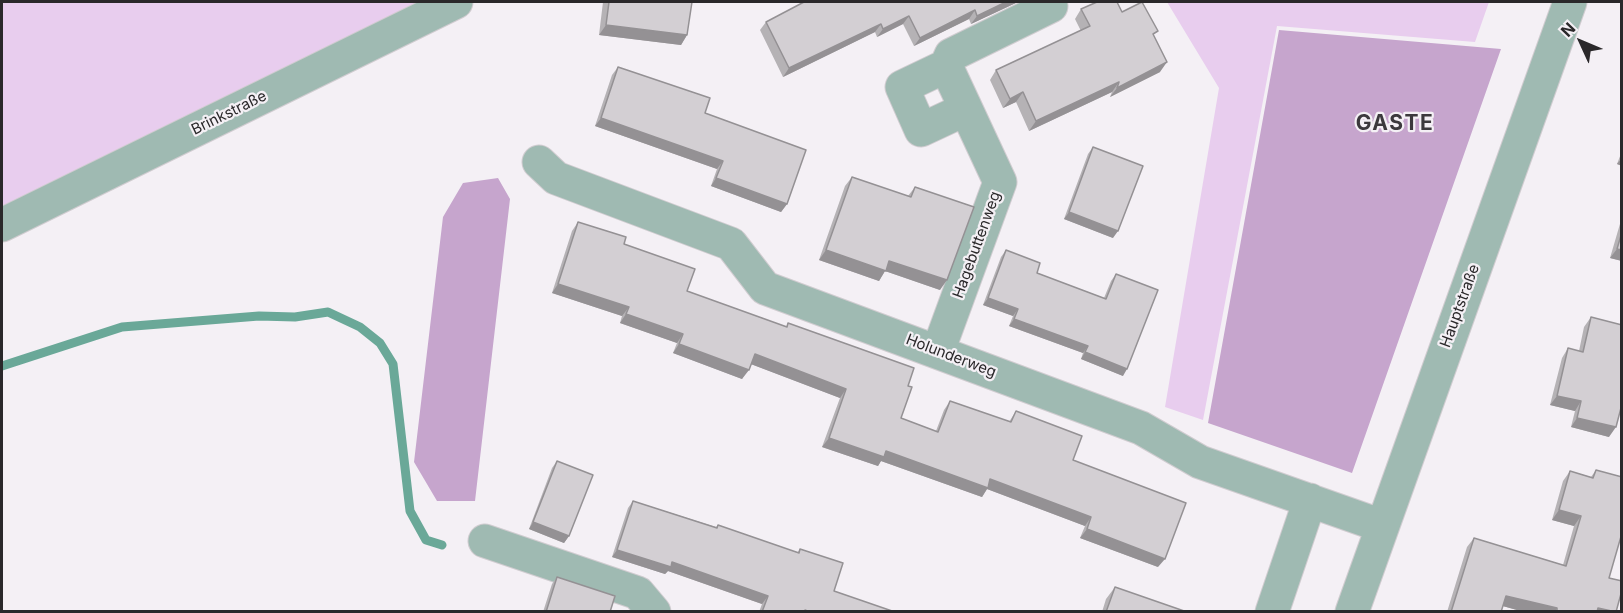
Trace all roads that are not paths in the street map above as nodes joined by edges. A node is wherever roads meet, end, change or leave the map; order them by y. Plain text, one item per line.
1 (456, 2) edge
2 (1570, 2) edge
3 (1051, 6) dead end
4 (946, 66) junction
5 (966, 109) junction
6 (539, 162) dead end
7 (2, 225) edge
8 (938, 351) junction
9 (1310, 501) junction
10 (1382, 526) junction
11 (485, 541) dead end
12 (654, 612) edge
13 (1272, 612) edge
14 (1352, 612) edge

1 - 7 street, Brinkstraße
2 - 10 street, Hauptstraße
3 - 4 street
4 - 5 street, Hagebuttenweg
4 - 5 street
5 - 8 street, Hagebuttenweg
6 - 8 street, Holunderweg
8 - 9 street, Holunderweg
9 - 10 street, Holunderweg
9 - 13 street
10 - 14 street, Hauptstraße
11 - 12 street

